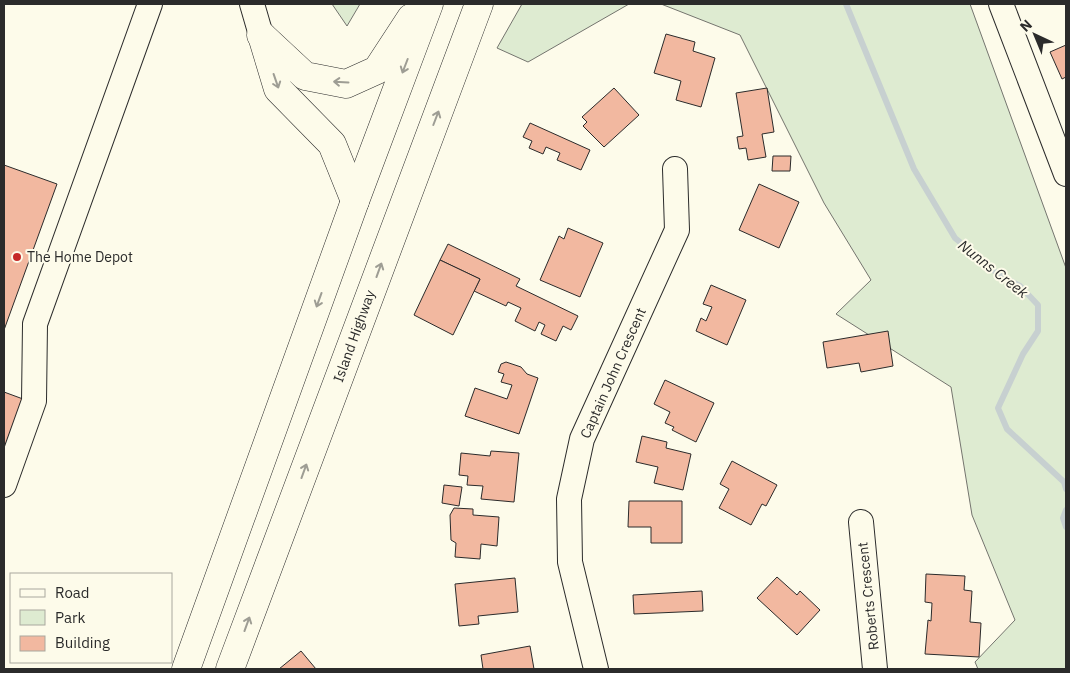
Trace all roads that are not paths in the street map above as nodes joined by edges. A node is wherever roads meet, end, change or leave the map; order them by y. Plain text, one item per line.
1 (150, 4) edge
2 (252, 4) edge
3 (421, 4) edge
4 (429, 4) edge
5 (478, 4) edge
6 (1003, 5) edge
7 (262, 35) junction
8 (675, 169) dead end
9 (1066, 174) edge
10 (355, 201) junction
11 (4, 485) edge
12 (861, 522) dead end
13 (237, 527) junction
14 (172, 659) edge
15 (186, 669) edge
16 (230, 669) edge
17 (596, 669) edge
18 (875, 669) edge

1 - 11 street
2 - 7 street
3 -> 7 main road
4 -> 10 main road
16 -> 5 main road, Island Highway
6 - 9 street
7 -> 10 main road
8 - 17 street, Captain John Crescent
10 -> 13 main road
12 - 18 street, Roberts Crescent
13 - 14 main road
13 - 15 main road

